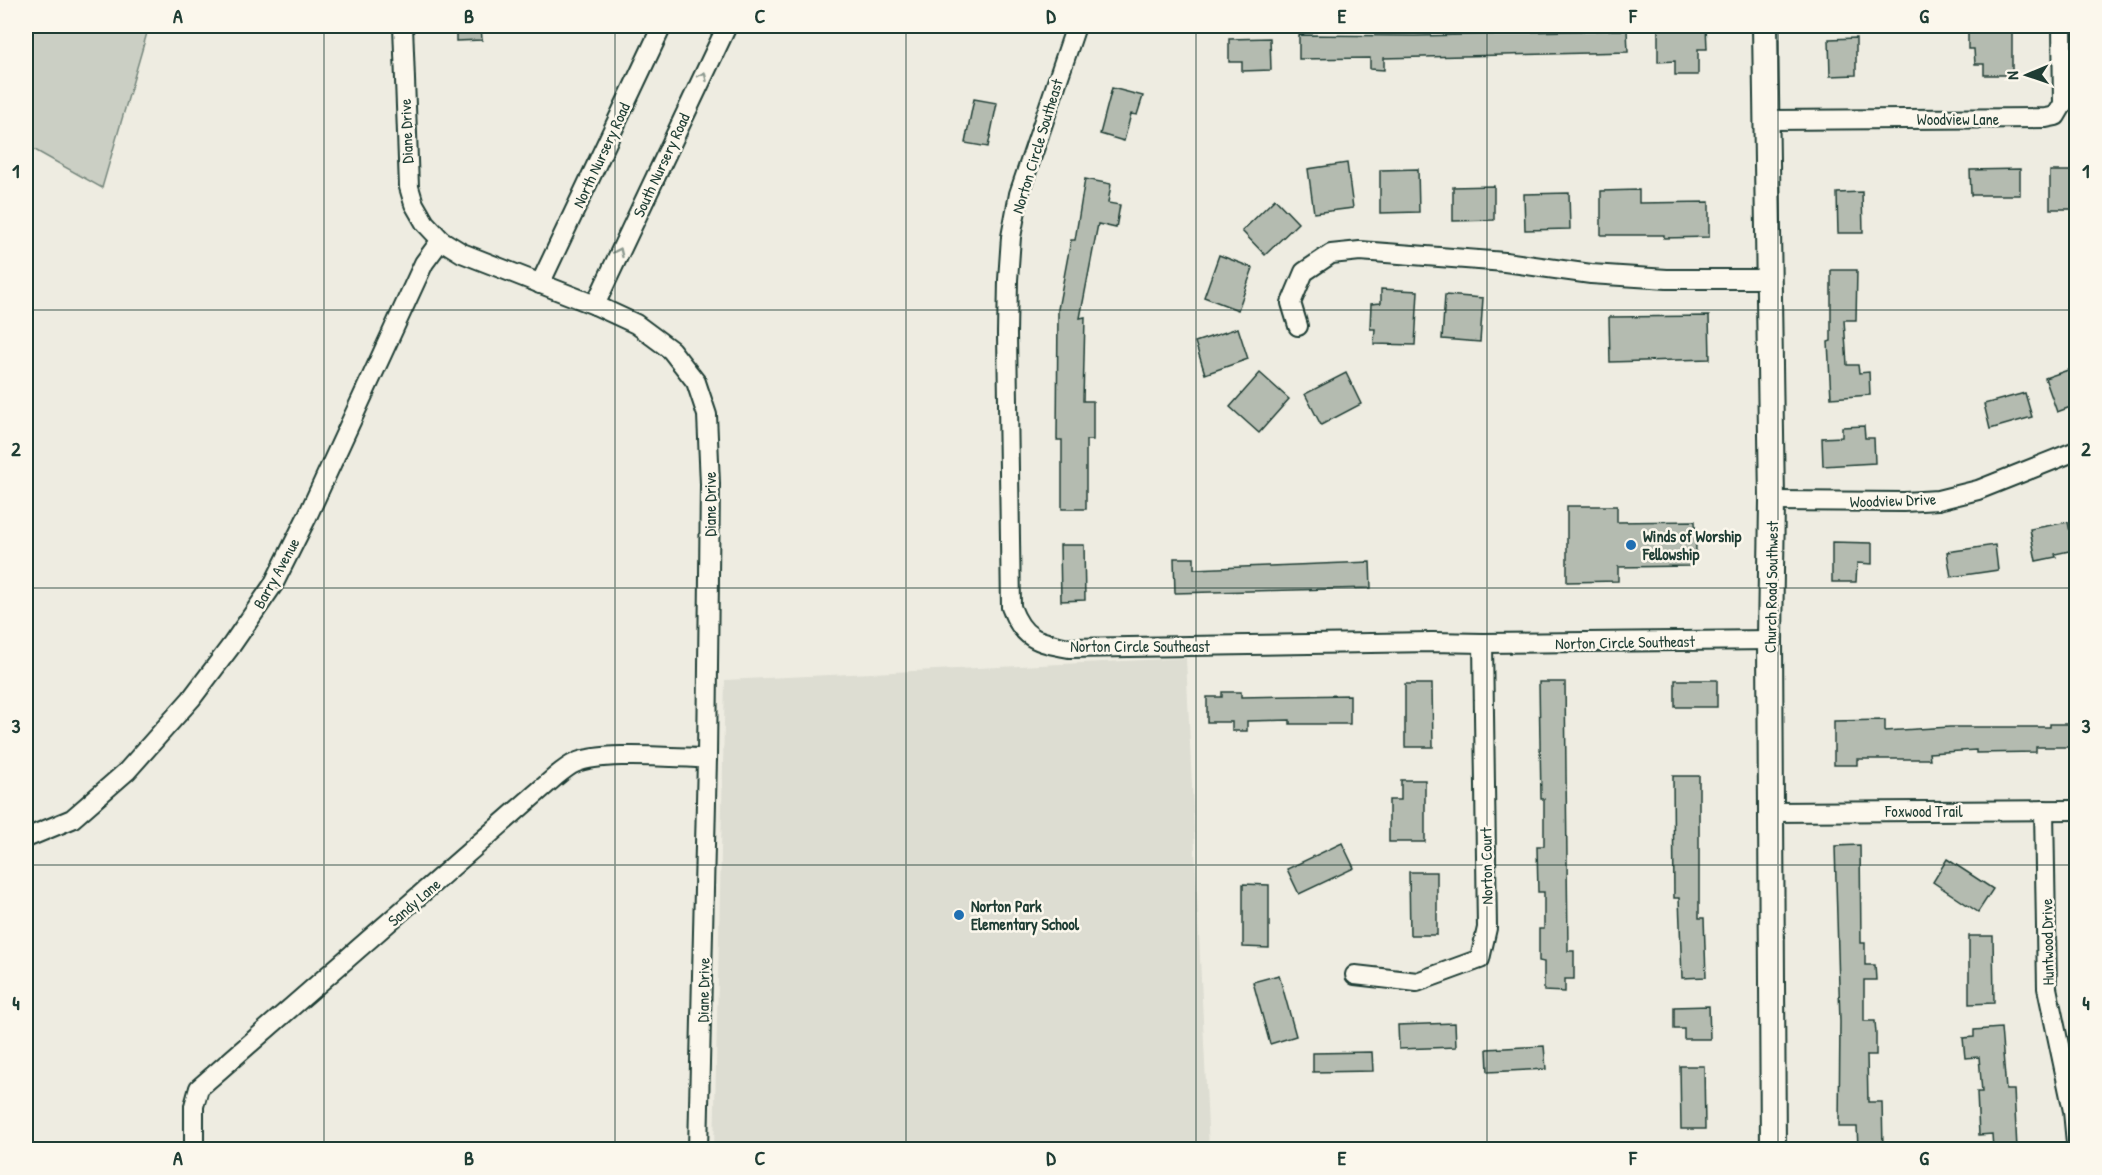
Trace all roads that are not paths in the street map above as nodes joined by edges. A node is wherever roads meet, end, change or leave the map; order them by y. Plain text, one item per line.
1 (403, 26) edge
2 (662, 26) edge
3 (727, 26) edge
4 (1076, 26) edge
5 (1765, 26) edge
6 (2062, 26) edge
7 (1767, 120) junction
8 (441, 240) junction
9 (1769, 279) junction
10 (540, 284) junction
11 (595, 305) junction
12 (1298, 326) dead end
13 (2076, 451) edge
14 (1772, 501) junction
15 (1770, 640) junction
16 (1483, 643) junction
17 (707, 758) junction
18 (2044, 810) junction
19 (2076, 810) edge
20 (1771, 812) junction
21 (26, 838) edge
22 (1356, 975) dead end
23 (2076, 1143) edge
24 (195, 1149) edge
25 (698, 1149) edge
26 (1773, 1149) edge

1 - 8 street, Diane Drive
2 - 10 street, North Nursery Road
11 -> 3 street, South Nursery Road
4 - 16 street, Norton Circle Southeast
5 - 7 street, Church Road Southwest
6 - 7 street, Woodview Lane
7 - 9 street, Church Road Southwest
8 - 10 street, Diane Drive
8 - 21 street, Barry Avenue
9 - 12 street
9 - 14 street, Church Road Southwest
10 - 11 street, Diane Drive
11 - 17 street, Diane Drive
13 - 14 street, Woodview Drive
14 - 15 street, Church Road Southwest
15 - 16 street, Norton Circle Southeast
15 - 20 street, Church Road Southwest
16 - 22 street, Norton Court
17 - 24 street, Sandy Lane
17 - 25 street, Diane Drive
18 - 19 street, Foxwood Trail
18 - 20 street, Foxwood Trail
18 - 23 street, Huntwood Drive
20 - 26 street, Church Road Southwest

